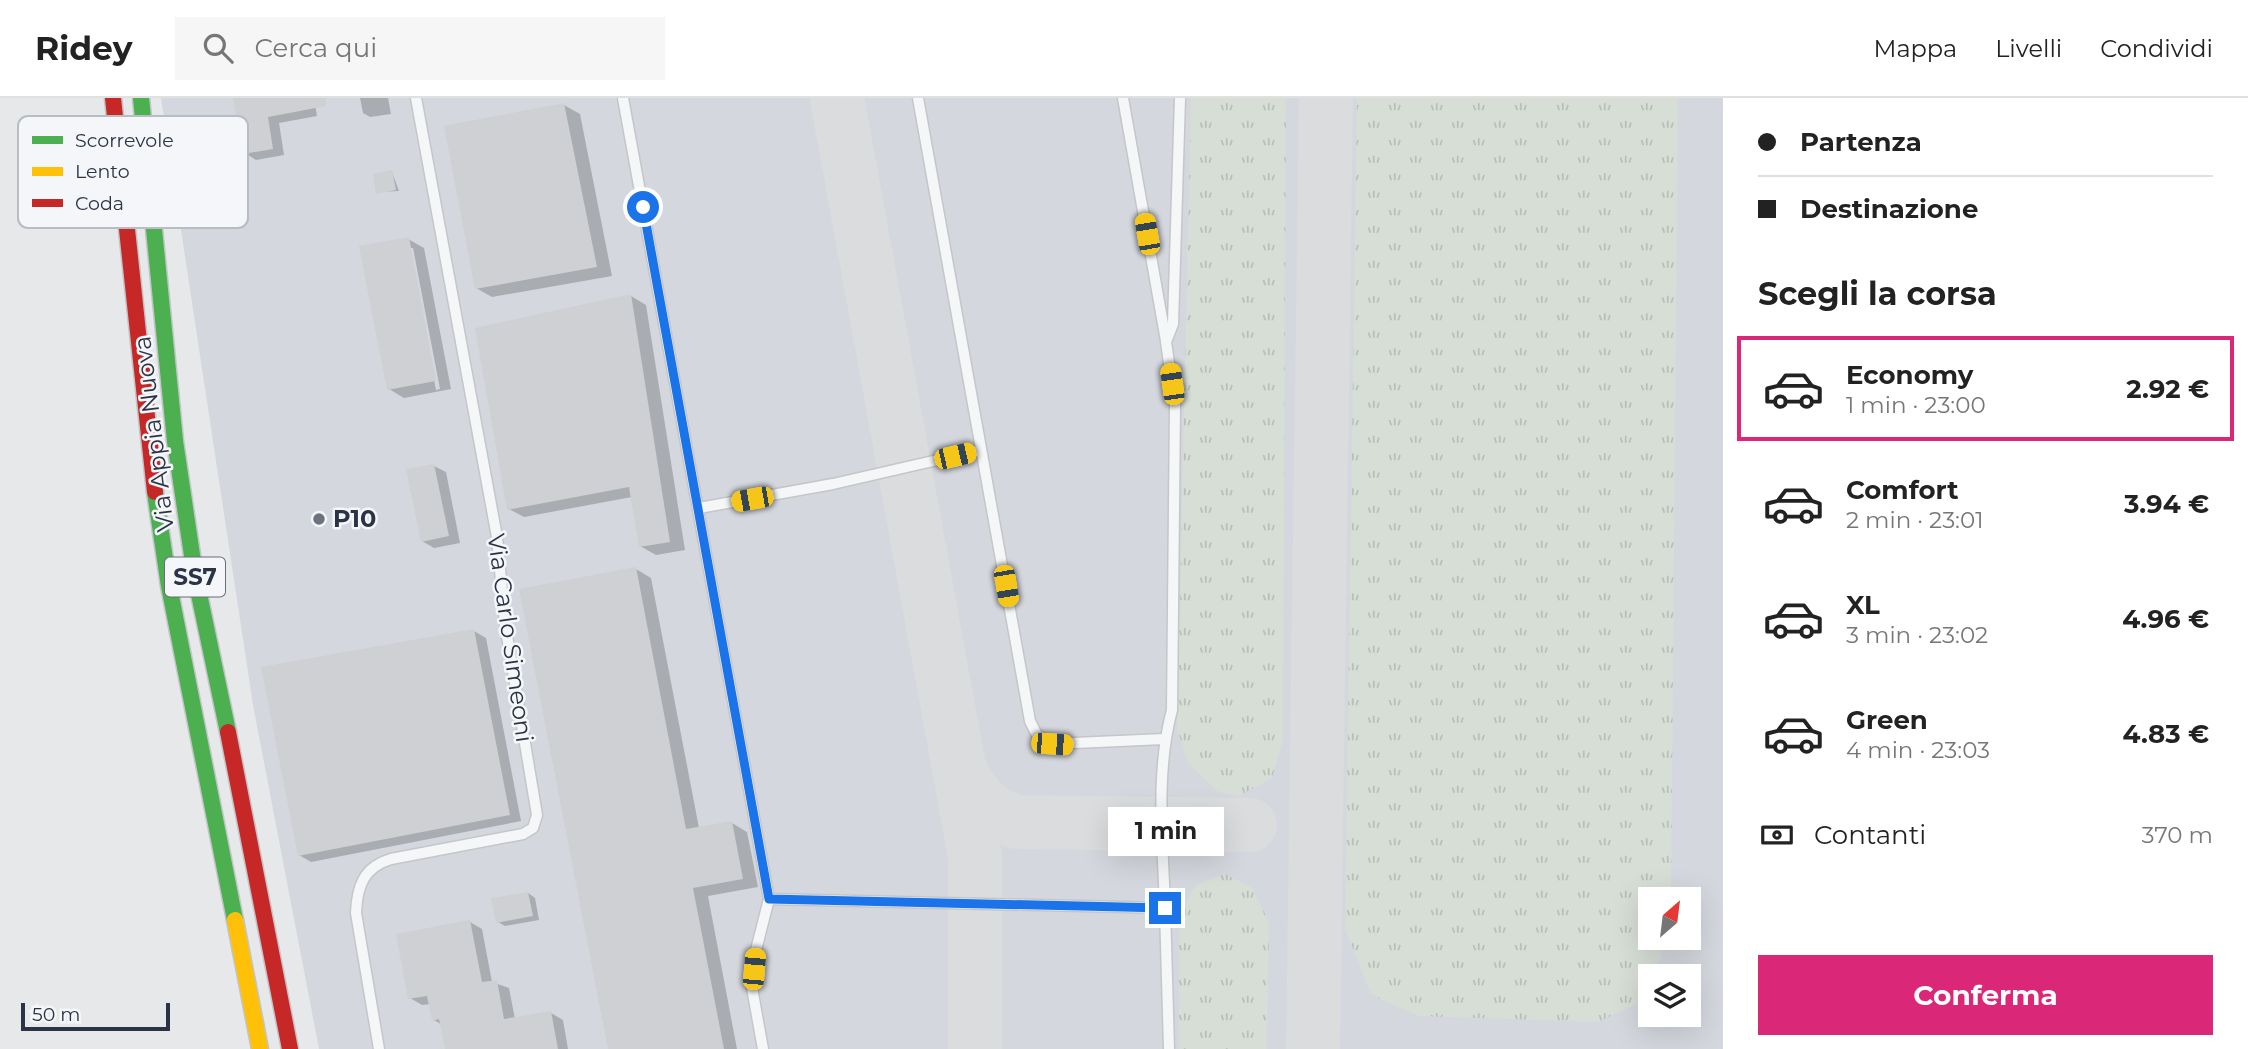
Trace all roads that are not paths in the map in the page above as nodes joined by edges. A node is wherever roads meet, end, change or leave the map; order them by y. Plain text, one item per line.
1 (113, 98) edge
2 (141, 98) edge
3 (416, 98) edge
4 (622, 98) edge
5 (918, 98) edge
6 (1123, 98) edge
7 (1180, 98) edge
8 (115, 116) edge
9 (143, 116) edge
10 (126, 228) edge
11 (154, 228) edge
12 (1166, 342) junction
13 (981, 450) junction
14 (699, 508) junction
15 (1164, 739) junction
16 (769, 899) junction
17 (1165, 908) junction
18 (260, 1049) edge
19 (289, 1049) edge
20 (379, 1049) edge
21 (763, 1049) edge
22 (1168, 1049) edge

1 - 8 main road, Via Appia Nuova / SS7
2 - 9 main road, Via Appia Nuova / SS7
3 - 20 lane, Via Carlo Simeoni
4 - 14 lane
5 - 13 lane
6 - 12 lane
7 - 12 lane
10 - 18 main road, Via Appia Nuova / SS7
11 - 19 main road, Via Appia Nuova / SS7
12 - 15 lane
13 - 14 lane
13 - 15 lane
14 - 16 lane
15 - 17 lane
16 - 17 lane
16 - 21 lane
17 - 22 lane

